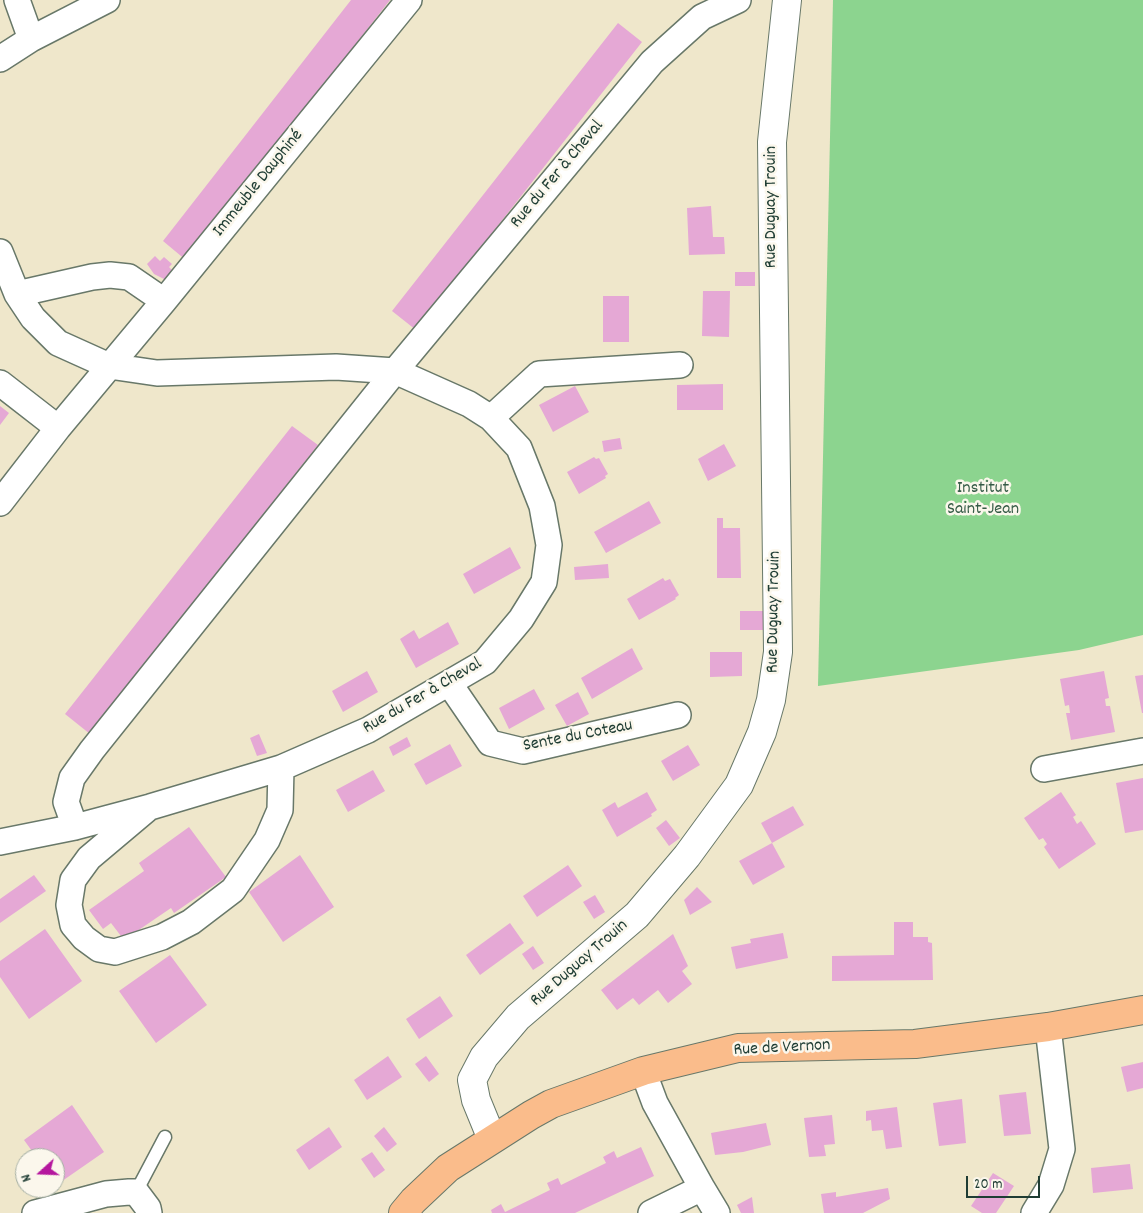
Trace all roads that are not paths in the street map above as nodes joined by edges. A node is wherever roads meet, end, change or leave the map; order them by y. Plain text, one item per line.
1 (17, 0) edge
2 (107, 0) edge
3 (409, 0) edge
4 (738, 0) edge
5 (787, 0) edge
6 (31, 39) junction
7 (0, 60) edge
8 (0, 252) edge
9 (17, 294) junction
10 (164, 301) junction
11 (680, 365) dead end
12 (109, 366) junction
13 (395, 370) junction
14 (0, 383) edge
15 (491, 418) junction
16 (58, 428) junction
17 (0, 503) edge
18 (449, 683) junction
19 (678, 715) dead end
20 (1143, 751) edge
21 (281, 768) junction
22 (1044, 769) dead end
23 (150, 807) junction
24 (75, 827) junction
25 (0, 842) edge
26 (1143, 1010) edge
27 (1048, 1027) junction
28 (643, 1071) junction
29 (165, 1137) dead end
30 (492, 1139) junction
31 (702, 1188) junction
32 (142, 1203) edge
33 (36, 1213) edge
34 (403, 1213) edge
35 (651, 1213) edge
36 (717, 1213) edge
37 (1034, 1213) edge

1 - 6 street
2 - 6 street
3 - 10 street, Immeuble Dauphiné
4 - 13 street, Rue du Fer à Cheval
5 - 30 street, Rue Duguay Trouin
6 - 7 street
8 - 9 street, Rue du Fer à Cheval
9 - 10 street
9 - 12 street, Rue du Fer à Cheval
10 - 12 street, Immeuble Dauphiné
11 - 15 street
12 - 13 street, Rue du Fer à Cheval
12 - 16 street
13 - 15 street, Rue du Fer à Cheval
13 - 24 street, Rue du Fer à Cheval
14 - 16 street
15 - 18 street, Rue du Fer à Cheval
16 - 17 street
18 - 19 street, Sente du Coteau
18 - 21 street, Rue du Fer à Cheval
20 - 22 street
21 - 23 street, Rue du Fer à Cheval
21 - 23 street, Rue du Fer à Cheval
23 - 24 street, Rue du Fer à Cheval
24 - 25 street, Rue du Fer à Cheval
26 - 27 main road, Rue de Vernon
27 - 28 main road, Rue de Vernon
27 - 37 street
28 - 30 main road, Rue de Vernon
28 - 31 street
29 - 32 lane
30 - 34 main road, Rue de Vernon
31 - 35 street
31 - 36 street
32 - 33 street

